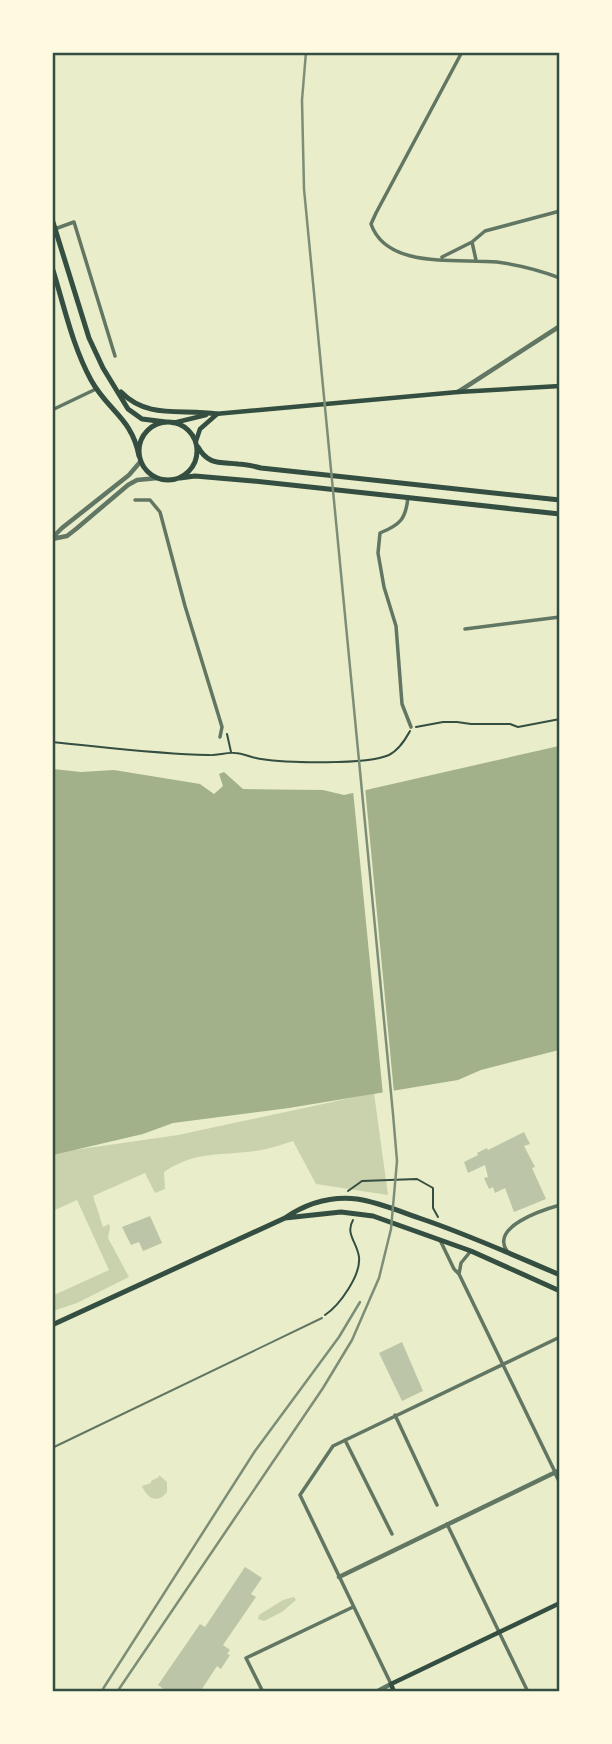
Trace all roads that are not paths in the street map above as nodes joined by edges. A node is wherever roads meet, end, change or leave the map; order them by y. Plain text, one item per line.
1 (462, 52) edge
2 (559, 211) edge
3 (52, 219) edge
4 (54, 230) edge
5 (472, 242) junction
6 (441, 258) junction
7 (476, 260) junction
8 (52, 267) edge
9 (559, 278) edge
10 (559, 326) edge
11 (115, 356) dead end
12 (114, 384) junction
13 (559, 386) edge
14 (96, 389) junction
15 (458, 392) junction
16 (52, 411) edge
17 (217, 414) junction
18 (170, 423) junction
19 (197, 444) junction
20 (140, 458) junction
21 (158, 478) junction
22 (180, 478) junction
23 (408, 497) junction
24 (135, 500) dead end
25 (559, 500) edge
26 (559, 514) edge
27 (52, 539) edge
28 (559, 617) edge
29 (465, 629) dead end
30 (411, 727) road end
31 (219, 737) dead end
32 (559, 1205) edge
33 (285, 1218) junction
34 (440, 1240) junction
35 (500, 1246) junction
36 (471, 1251) junction
37 (459, 1274) junction
38 (559, 1275) edge
39 (559, 1291) edge
40 (322, 1318) road end
41 (52, 1325) edge
42 (559, 1337) edge
43 (503, 1364) junction
44 (396, 1415) junction
45 (345, 1440) junction
46 (52, 1448) edge
47 (557, 1471) edge
48 (559, 1482) edge
49 (437, 1505) dead end
50 (447, 1524) junction
51 (392, 1534) dead end
52 (339, 1577) junction
53 (559, 1603) edge
54 (353, 1607) junction
55 (499, 1632) junction
56 (391, 1684) junction
57 (263, 1692) edge
58 (376, 1692) edge
59 (394, 1692) edge
60 (528, 1692) edge

1 - 6 street
2 - 5 street
3 - 4 main road
4 - 11 street
4 - 12 main road
5 - 6 street
5 - 7 street
6 - 7 street
7 - 9 street
8 - 14 main road
10 - 15 street
12 - 17 main road
12 - 18 main road
13 - 15 main road
14 - 16 street
14 - 20 main road
15 - 17 main road
17 - 18 main road
17 - 19 main road
18 - 19 main road
18 - 20 main road
19 - 22 main road
19 - 25 main road
20 - 21 main road
20 - 27 street
21 - 22 main road
21 - 27 street
22 - 23 main road
23 - 26 main road
23 - 30 street
24 - 31 street
28 - 29 street
32 - 35 street
33 - 34 main road
33 - 35 main road
33 - 41 main road
34 - 36 main road
34 - 37 street
35 - 38 main road
36 - 37 street
36 - 39 main road
37 - 43 street
40 - 46 lane
42 - 43 street
43 - 44 street
43 - 47 street
44 - 45 street
44 - 49 street
45 - 51 street
45 - 52 street
47 - 48 street
47 - 50 street
50 - 52 street
50 - 55 street
52 - 54 street
53 - 55 main road
54 - 56 street
54 - 57 street
55 - 56 main road
55 - 60 street
56 - 58 street
56 - 59 main road

